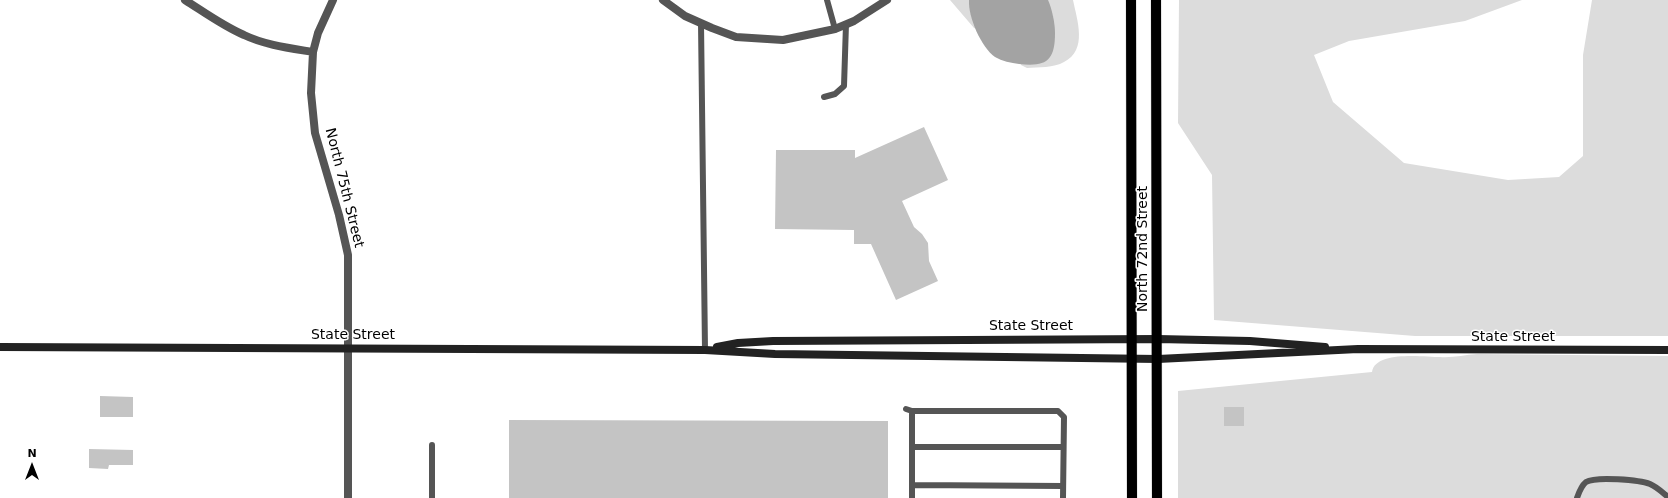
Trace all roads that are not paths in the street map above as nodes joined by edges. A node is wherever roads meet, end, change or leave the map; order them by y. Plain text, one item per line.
1 (185, 0) edge
2 (333, 0) edge
3 (663, 0) edge
4 (827, 0) edge
5 (887, 0) edge
6 (1131, 0) edge
7 (1156, 0) edge
8 (701, 23) junction
9 (846, 24) junction
10 (835, 29) junction
11 (312, 52) junction
12 (824, 97) dead end
13 (1132, 339) junction
14 (1158, 339) junction
15 (0, 347) edge
16 (349, 348) junction
17 (1358, 349) junction
18 (705, 350) junction
19 (1668, 350) edge
20 (1132, 359) junction
21 (1158, 359) junction
22 (432, 445) dead end
23 (912, 447) junction
24 (1064, 447) junction
25 (912, 485) junction
26 (1063, 486) junction
27 (1668, 497) edge
28 (348, 498) edge
29 (432, 498) edge
30 (912, 498) edge
31 (1063, 498) edge
32 (1132, 498) edge
33 (1157, 498) edge
34 (1577, 498) edge

1 - 11 street
2 - 11 street, North 75th Street
3 - 8 street
4 - 10 lane
5 - 9 street
6 - 13 main road, North 72nd Street
7 - 14 main road, North 72nd Street
8 - 10 street
8 - 18 lane
9 - 10 street
9 - 12 lane
11 - 16 street, North 75th Street
13 - 14 street, State Street
13 - 18 street, State Street
13 - 20 main road, North 72nd Street
14 - 17 street, State Street
14 - 21 main road, North 72nd Street
15 - 16 street, State Street
16 - 18 street, State Street
16 - 28 street, North 75th Street
17 - 19 street, State Street
17 - 21 street, State Street
18 - 20 street, State Street
20 - 21 street, State Street
20 - 32 main road, North 72nd Street
21 - 33 main road, North 72nd Street
22 - 29 lane
23 - 24 lane
23 - 24 lane
23 - 25 lane
24 - 26 lane
25 - 26 lane
25 - 30 lane
26 - 31 lane
27 - 34 lane

